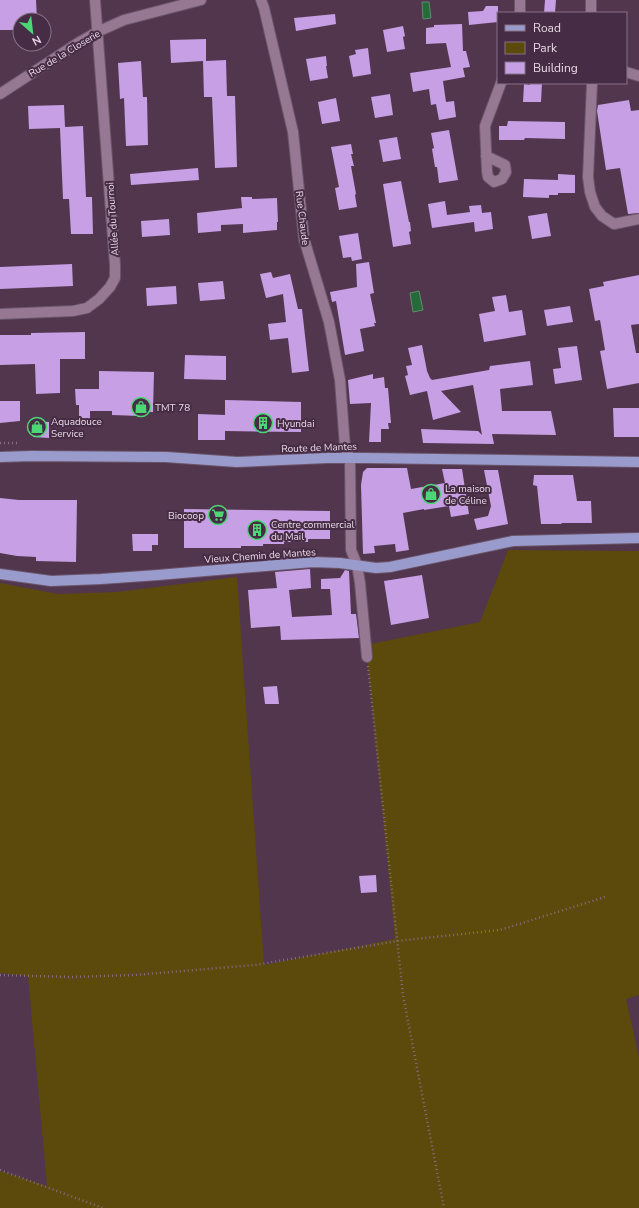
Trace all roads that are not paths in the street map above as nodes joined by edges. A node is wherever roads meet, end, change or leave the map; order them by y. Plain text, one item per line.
1 (95, 0) edge
2 (201, 0) edge
3 (261, 0) edge
4 (520, 0) edge
5 (591, 0) edge
6 (520, 12) edge
7 (591, 12) edge
8 (97, 32) junction
9 (627, 72) edge
10 (639, 76) edge
11 (501, 84) edge
12 (592, 84) edge
13 (0, 94) edge
14 (486, 156) dead end
15 (639, 219) edge
16 (0, 314) edge
17 (0, 457) edge
18 (350, 458) junction
19 (639, 462) edge
20 (639, 538) edge
21 (357, 565) junction
22 (0, 574) edge
23 (367, 657) road end

1 - 8 street, Allée du Tournoi
2 - 8 street, Rue de la Closerie
3 - 18 street, Rue Chaude
4 - 6 street
5 - 7 street
8 - 13 street, Rue de la Closerie
8 - 16 street, Allée du Tournoi
9 - 10 street
11 - 14 street
12 - 15 street
17 - 18 main road, Route de Mantes
18 - 19 main road, Route de Mantes
18 - 21 street, Rue Chaude
20 - 21 main road, Vieux Chemin de Mantes
21 - 22 main road, Vieux Chemin de Mantes
21 - 23 street, Rue Chaude

